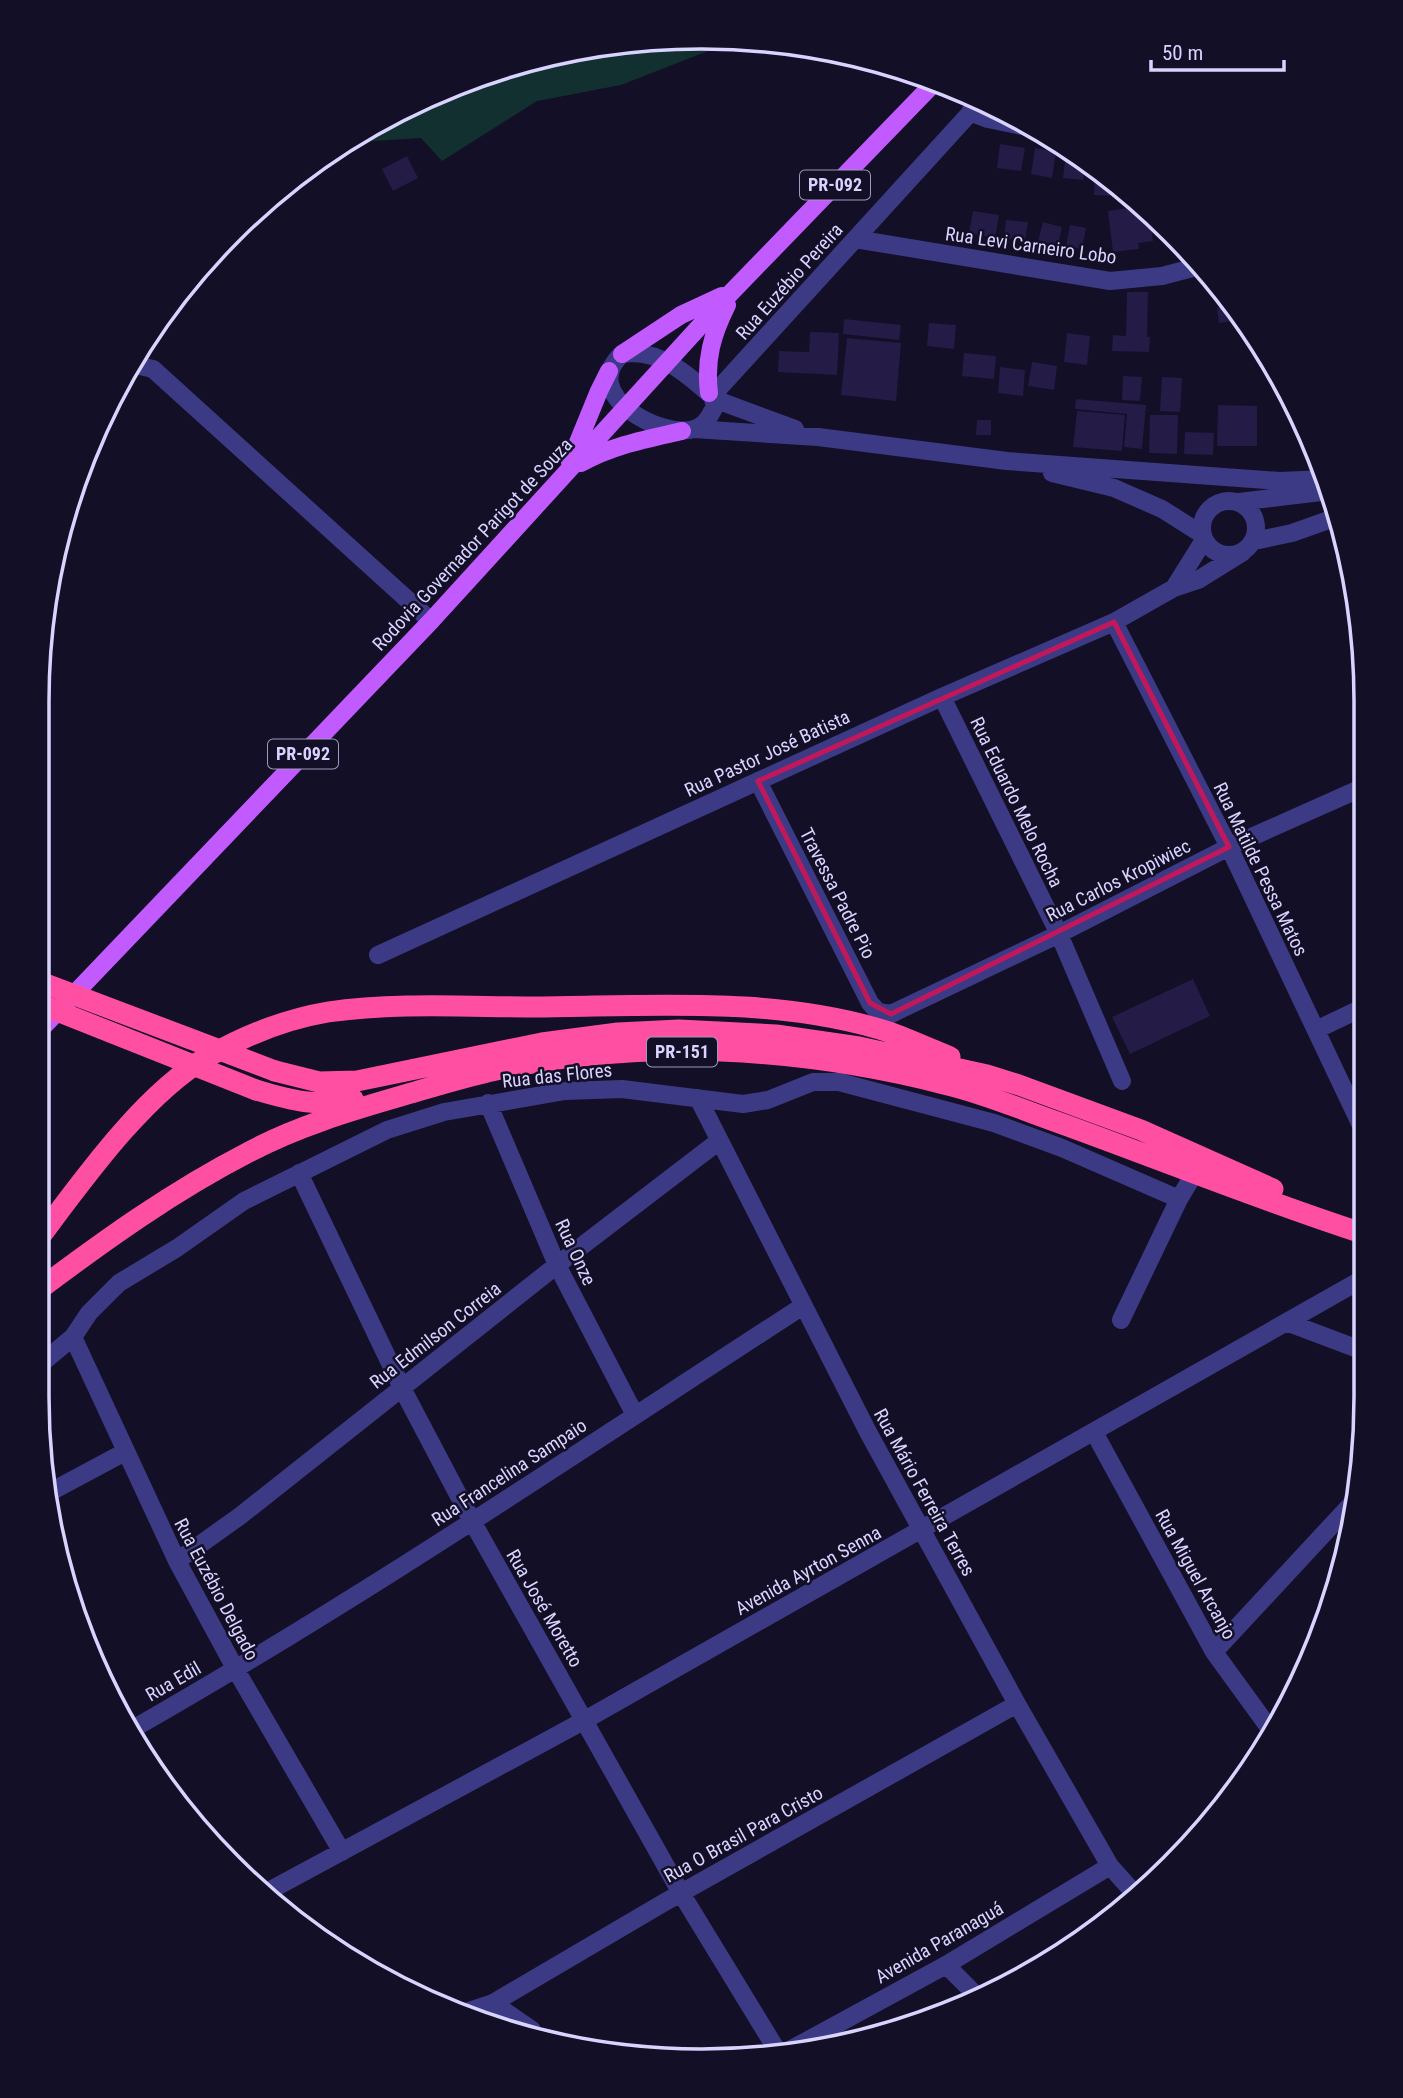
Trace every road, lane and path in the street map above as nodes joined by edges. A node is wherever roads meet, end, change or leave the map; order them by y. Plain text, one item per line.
1 (927, 90) edge
2 (973, 109) edge
3 (980, 112) edge
4 (1001, 122) edge
5 (855, 239) junction
6 (1190, 269) edge
7 (735, 289) junction
8 (622, 354) junction
9 (668, 362) junction
10 (142, 366) edge
11 (609, 371) junction
12 (712, 396) junction
13 (626, 407) junction
14 (688, 430) junction
15 (818, 437) junction
16 (1007, 461) junction
17 (566, 472) junction
18 (1224, 478) junction
19 (1314, 479) edge
20 (1319, 492) edge
21 (1231, 502) junction
22 (1328, 520) edge
23 (1203, 537) junction
24 (1249, 547) junction
25 (1174, 588) junction
26 (431, 621) junction
27 (1114, 622) junction
28 (942, 697) junction
29 (758, 781) junction
30 (1354, 791) edge
31 (1229, 847) junction
32 (1059, 934) junction
33 (377, 955) dead end
34 (49, 984) edge
35 (49, 1008) edge
36 (1354, 1012) edge
37 (891, 1014) joint
38 (49, 1021) edge
39 (1316, 1030) junction
40 (498, 1070) junction
41 (986, 1075) junction
42 (1122, 1081) dead end
43 (698, 1098) junction
44 (488, 1103) junction
45 (1354, 1111) edge
46 (719, 1141) junction
47 (299, 1173) junction
48 (1194, 1174) junction
49 (1179, 1199) junction
50 (49, 1226) edge
51 (1354, 1230) edge
52 (1354, 1231) edge
53 (557, 1265) junction
54 (49, 1282) edge
55 (1354, 1285) edge
56 (803, 1306) junction
57 (1121, 1320) dead end
58 (1289, 1323) junction
59 (73, 1337) junction
60 (1354, 1347) edge
61 (49, 1357) edge
62 (402, 1388) junction
63 (635, 1415) junction
64 (1094, 1433) junction
65 (125, 1452) junction
66 (56, 1489) edge
67 (1343, 1513) edge
68 (472, 1521) junction
69 (921, 1530) junction
70 (177, 1561) junction
71 (1214, 1652) junction
72 (236, 1670) junction
73 (1017, 1704) junction
74 (585, 1720) junction
75 (1266, 1724) edge
76 (138, 1726) edge
77 (342, 1852) junction
78 (1110, 1866) junction
79 (273, 1889) edge
80 (1130, 1889) edge
81 (681, 1893) junction
82 (946, 1965) junction
83 (971, 1990) edge
84 (493, 2003) junction
85 (477, 2008) edge
86 (521, 2023) edge
87 (810, 2039) edge
88 (773, 2045) edge

1 - 7 main road, Rodovia Governador Parigot de Souza / PR-092
2 - 5 street, Rua Euzébio Pereira
3 - 4 street
5 - 6 street, Rua Levi Carneiro Lobo
5 - 12 street, Rua Euzébio Pereira
7 - 8 main road
7 - 9 main road, Rodovia Governador Parigot de Souza / PR-092
7 - 12 main road
8 - 9 street
8 - 11 street
9 - 12 street
9 - 13 main road, Rodovia Governador Parigot de Souza / PR-092
10 - 26 street
11 - 13 street
11 - 17 main road
12 - 14 street, Rua Euzébio Pereira
12 - 15 street
13 - 14 street
13 - 17 main road, Rodovia Governador Parigot de Souza / PR-092
14 - 15 street
14 - 17 main road
15 - 16 street
16 - 18 street
16 - 23 street
17 - 26 main road, Rodovia Governador Parigot de Souza / PR-092
18 - 19 street
18 - 21 street
20 - 21 street
21 - 23 street
21 - 24 street
22 - 24 street
23 - 24 street
23 - 25 street, Rua Pastor José Batista
24 - 25 street, Rua Pastor José Batista
25 - 27 street, Rua Pastor José Batista
26 - 38 main road, Rodovia Governador Parigot de Souza / PR-092
27 - 28 street, Rua Pastor José Batista
27 - 31 street, Rua Matilde Pessa Matos
28 - 29 street, Rua Pastor José Batista
28 - 32 street, Rua Eduardo Melo Rocha
29 - 33 street, Rua Pastor José Batista
29 - 37 street, Travessa Padre Pio
30 - 31 street, Rua Carlos Kropiwiec
31 - 32 street, Rua Carlos Kropiwiec
31 - 39 street, Rua Matilde Pessa Matos
32 - 37 street, Rua Carlos Kropiwiec
32 - 42 street, Rua Eduardo Melo Rocha
34 - 41 highway, PR-151, bridge
35 - 40 highway, PR-151, bridge
36 - 39 street
39 - 45 street, Rua Matilde Pessa Matos
40 - 48 highway, PR-151
40 - 54 highway, PR-151
41 - 50 highway, PR-151
41 - 51 highway, PR-151
43 - 44 street, Rua das Flores
43 - 46 street, Rua Mário Ferreira Terres
43 - 49 street, Rua das Flores
44 - 47 street, Rua das Flores
44 - 53 street, Rua Onze
46 - 53 street, Rua Edmilson Correia
46 - 56 street, Rua Mário Ferreira Terres
47 - 59 street, Rua das Flores
47 - 62 street, Rua José Moretto
48 - 49 street
48 - 52 highway, PR-151
49 - 57 street
53 - 62 street, Rua Edmilson Correia
53 - 63 street, Rua Onze
55 - 58 street, Avenida Ayrton Senna
56 - 63 street, Rua Francelina Sampaio
56 - 69 street, Rua Mário Ferreira Terres
58 - 60 street
58 - 64 street, Avenida Ayrton Senna
59 - 61 street, Rua das Flores
59 - 65 street, Rua Euzébio Delgado
62 - 68 street, Rua José Moretto
62 - 70 street, Rua Edmilson Correia
63 - 68 street, Rua Francelina Sampaio
64 - 69 street, Avenida Ayrton Senna
64 - 71 street, Rua Miguel Arcanjo
65 - 66 street
65 - 70 street, Rua Euzébio Delgado
67 - 71 street
68 - 72 street, Rua Francelina Sampaio
68 - 74 street, Rua José Moretto
69 - 73 street, Rua Mário Ferreira Terres
69 - 74 street, Avenida Ayrton Senna
70 - 72 street, Rua Euzébio Delgado
71 - 75 street, Rua Miguel Arcanjo
72 - 76 street, Rua Edil
72 - 77 street, Rua Euzébio Delgado
73 - 78 street, Rua Mário Ferreira Terres
73 - 81 street, Rua O Brasil Para Cristo
74 - 77 street, Avenida Ayrton Senna
74 - 81 street, Rua José Moretto
77 - 79 street, Avenida Ayrton Senna
78 - 80 street, Rua Mário Ferreira Terres
78 - 82 street, Avenida Paranaguá
81 - 84 street, Rua O Brasil Para Cristo
81 - 88 street, Rua José Moretto
82 - 83 street
82 - 87 street, Avenida Paranaguá
84 - 85 street, Rua O Brasil Para Cristo
84 - 86 street

